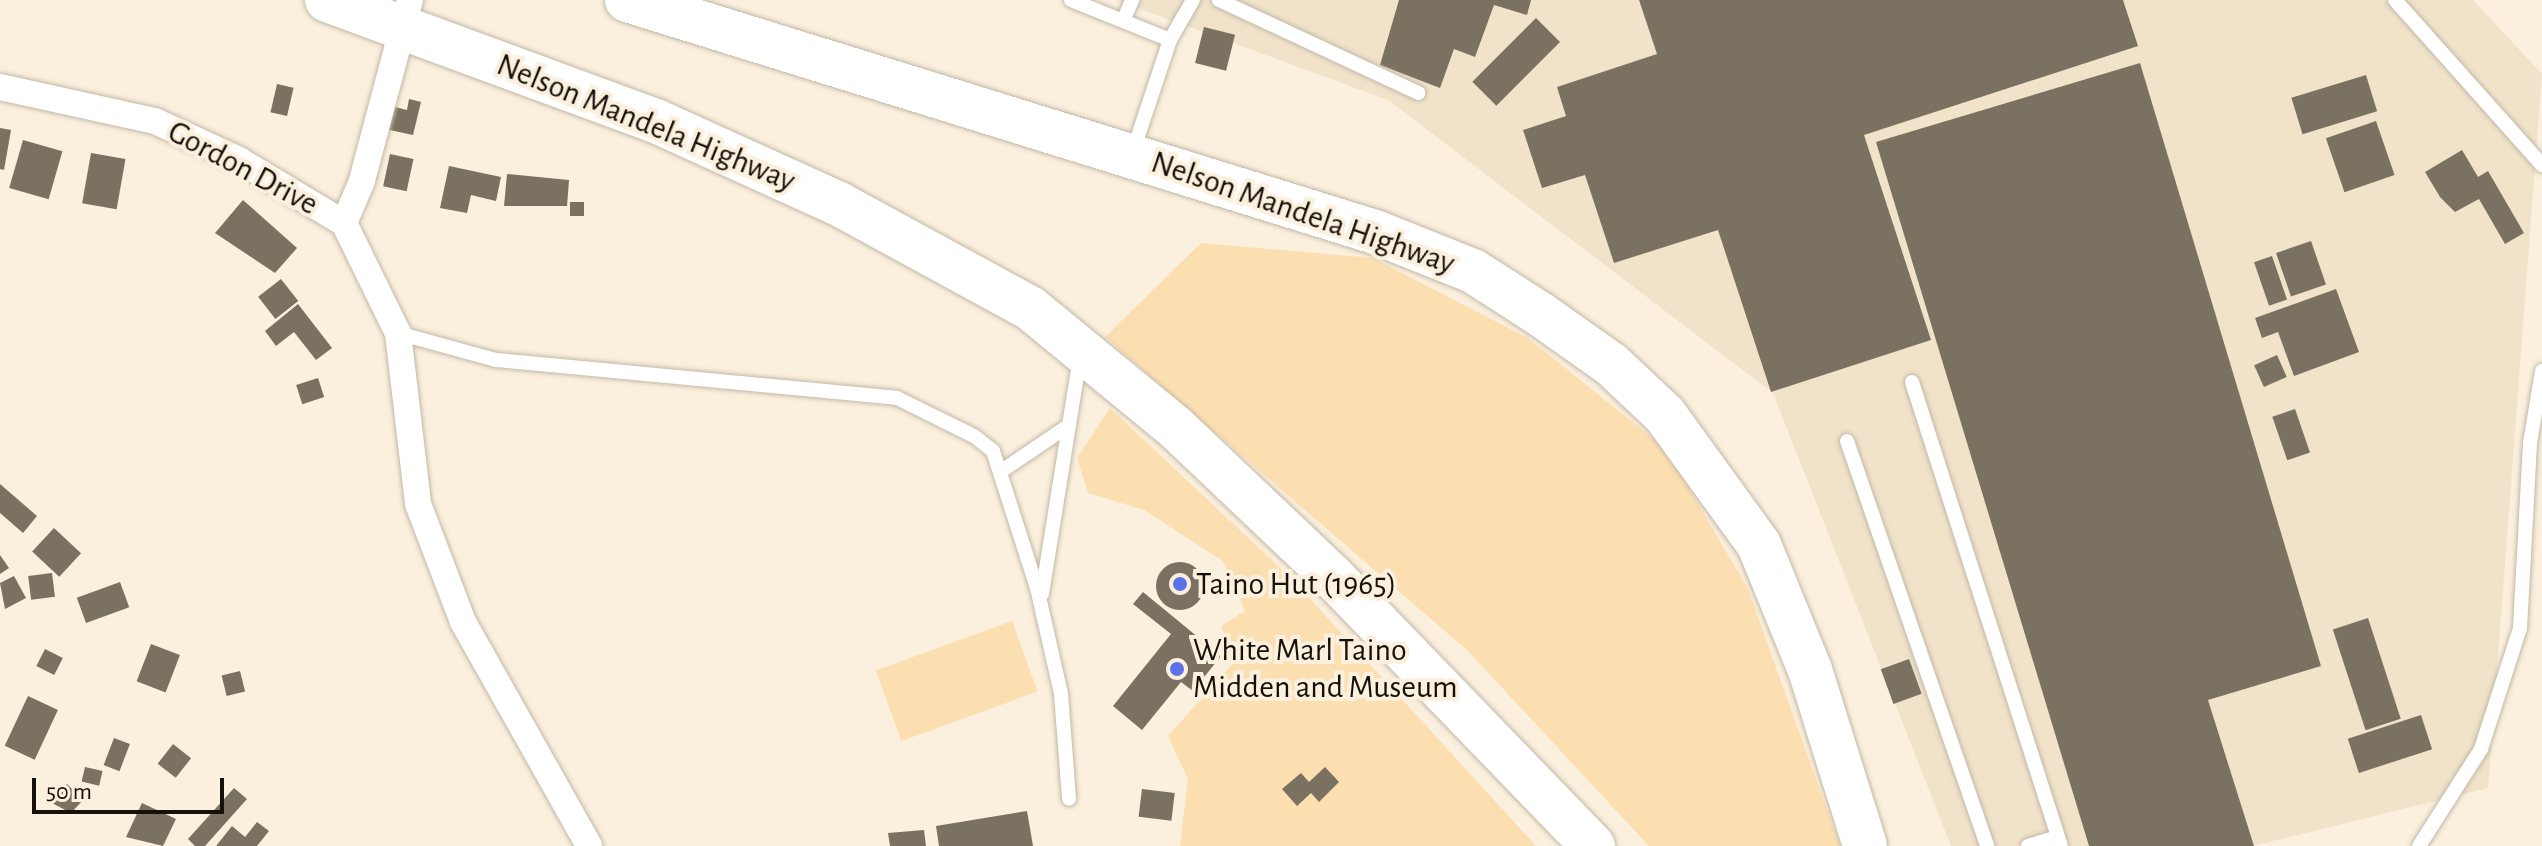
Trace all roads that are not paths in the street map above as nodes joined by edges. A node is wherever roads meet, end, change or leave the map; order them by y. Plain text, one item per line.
1 (327, 0) edge
2 (627, 0) edge
3 (1071, 0) edge
4 (1132, 0) edge
5 (1193, 0) edge
6 (1219, 0) edge
7 (2395, 0) edge
8 (412, 19) edge
9 (1124, 19) junction
10 (1170, 40) junction
11 (0, 87) edge
12 (1418, 93) dead end
13 (1132, 155) junction
14 (2542, 165) edge
15 (344, 223) junction
16 (398, 333) junction
17 (1082, 350) junction
18 (2542, 371) edge
19 (1912, 382) dead end
20 (1065, 428) junction
21 (1847, 441) dead end
22 (1000, 472) junction
23 (1041, 602) junction
24 (1069, 799) dead end
25 (2059, 842) edge
26 (589, 846) edge
27 (1593, 846) edge
28 (1865, 846) edge
29 (1987, 846) edge
30 (2028, 846) edge
31 (2419, 846) edge

1 - 8 highway, Nelson Mandela Highway
2 - 13 highway, Nelson Mandela Highway
3 - 9 lane
4 - 9 lane
5 - 10 lane
6 - 12 lane
7 - 14 lane
8 - 15 street
8 - 17 highway, Nelson Mandela Highway
9 - 10 lane
10 - 13 lane
11 - 15 street, Gordon Drive
13 - 28 highway, Nelson Mandela Highway
15 - 16 street
16 - 22 lane
16 - 26 street
17 - 20 lane
17 - 27 highway, Nelson Mandela Highway
18 - 31 lane
19 - 25 lane
20 - 22 lane
20 - 23 lane
21 - 29 lane
22 - 23 lane
23 - 24 lane
25 - 30 lane

